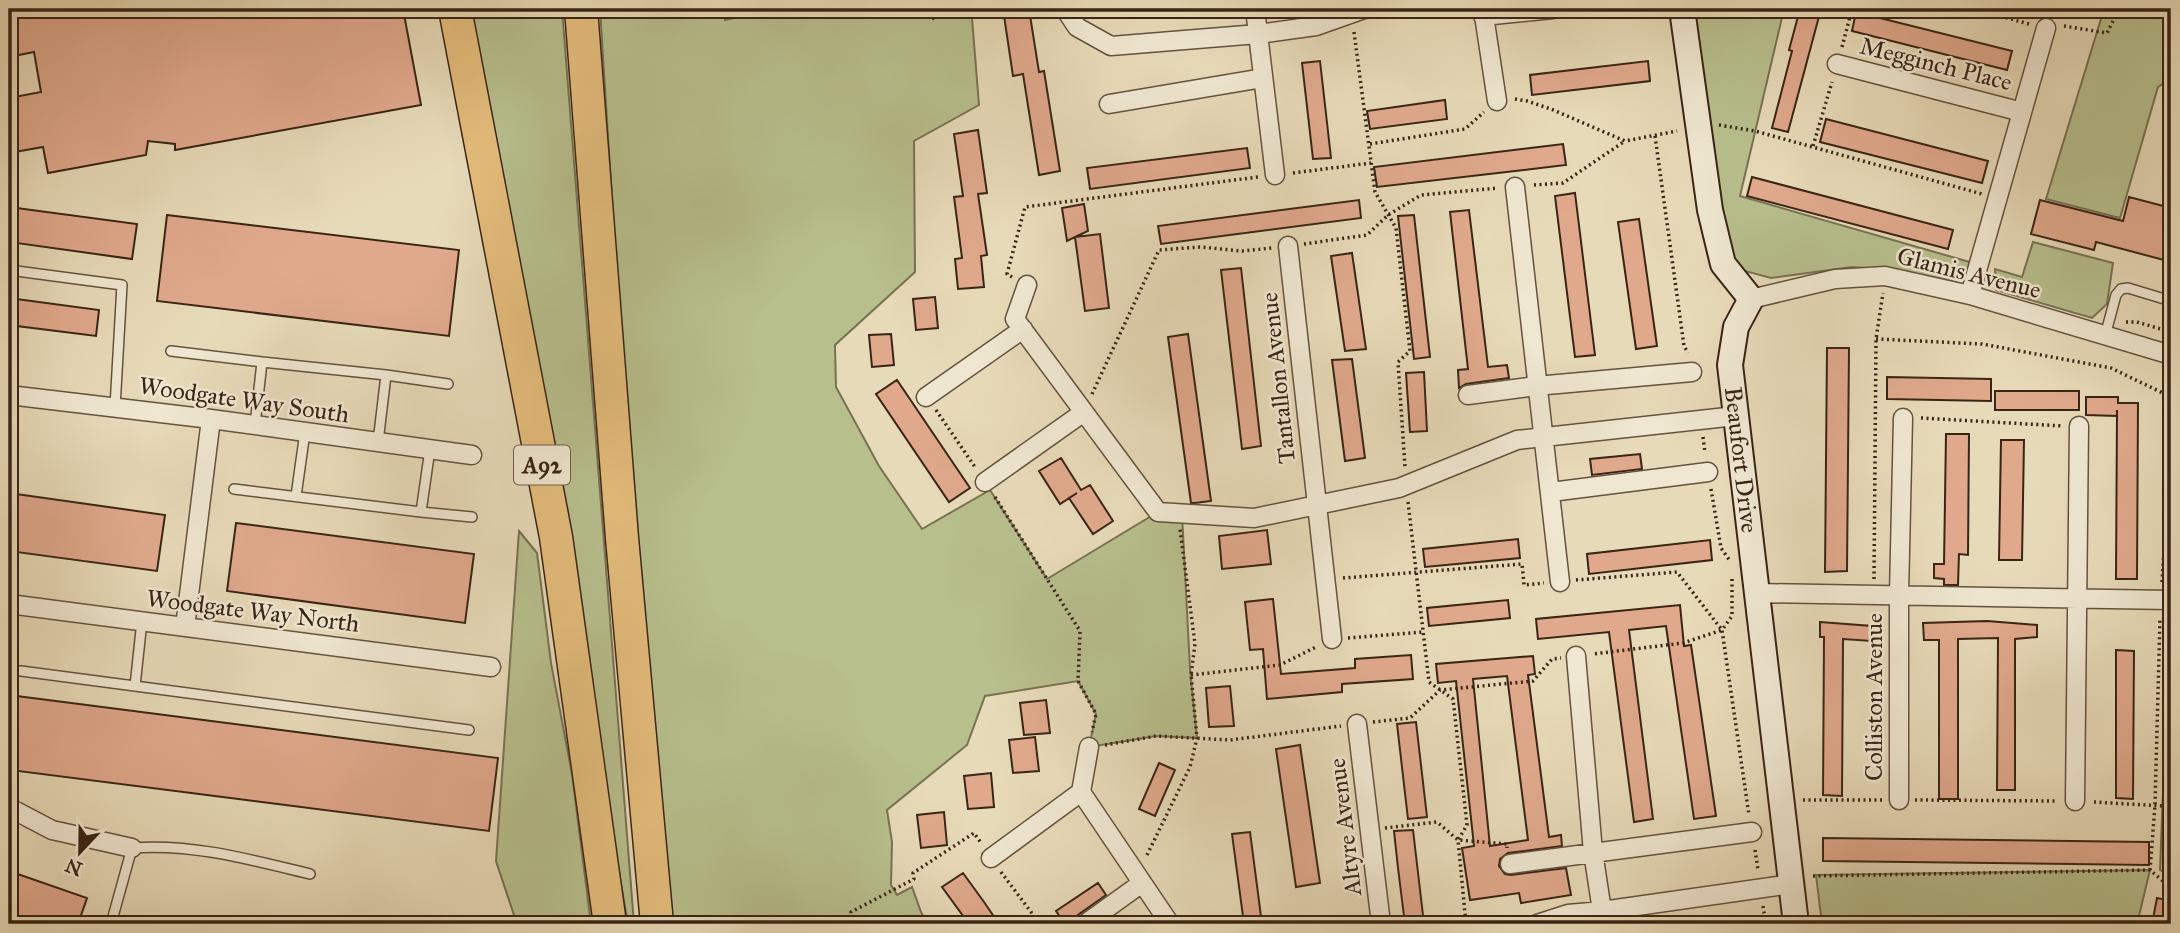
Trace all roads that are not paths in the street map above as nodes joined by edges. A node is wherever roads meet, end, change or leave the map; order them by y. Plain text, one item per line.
1 (455, 9) edge
2 (581, 9) edge
3 (1065, 9) edge
4 (1255, 9) edge
5 (1364, 9) edge
6 (1553, 9) edge
7 (1682, 9) edge
8 (1483, 12) edge
9 (2046, 28) road end
10 (1258, 34) junction
11 (1837, 65) dead end
12 (1263, 78) junction
13 (1497, 101) road end
14 (1109, 104) dead end
15 (2022, 112) junction
16 (1275, 175) road end
17 (1514, 187) road end
18 (1288, 246) road end
19 (9, 270) edge
20 (1027, 285) road end
21 (1970, 295) junction
22 (1751, 299) junction
23 (2171, 301) edge
24 (2107, 328) junction
25 (1023, 329) junction
26 (171, 351) dead end
27 (2171, 355) edge
28 (262, 362) junction
29 (1692, 372) road end
30 (386, 375) junction
31 (448, 384) dead end
32 (1536, 386) junction
33 (9, 395) edge
34 (1468, 395) dead end
35 (926, 397) road end
36 (115, 407) junction
37 (1084, 412) junction
38 (1736, 416) junction
39 (1903, 418) road end
40 (211, 419) junction
41 (255, 425) junction
42 (2079, 426) road end
43 (305, 432) junction
44 (1544, 436) junction
45 (378, 442) junction
46 (430, 449) junction
47 (472, 455) dead end
48 (1708, 472) road end
49 (985, 482) road end
50 (234, 489) dead end
51 (1551, 492) junction
52 (296, 496) junction
53 (1317, 505) junction
54 (421, 512) junction
55 (472, 517) dead end
56 (1560, 582) road end
57 (1756, 593) junction
58 (1899, 595) junction
59 (2077, 598) junction
60 (2166, 599) edge
61 (9, 604) edge
62 (142, 621) junction
63 (185, 627) junction
64 (1332, 639) road end
65 (1576, 656) road end
66 (491, 667) dead end
67 (21, 671) dead end
68 (135, 686) junction
69 (1357, 724) road end
70 (468, 730) dead end
71 (1089, 747) road end
72 (1082, 792) junction
73 (1899, 800) road end
74 (2075, 801) road end
75 (9, 804) edge
76 (1752, 832) road end
77 (132, 848) junction
78 (1593, 852) junction
79 (990, 858) road end
80 (1510, 864) road end
81 (310, 874) dead end
82 (1139, 879) junction
83 (1791, 884) junction
84 (1603, 918) edge
85 (112, 924) edge
86 (610, 924) edge
87 (657, 924) edge
88 (1085, 924) edge
89 (1170, 924) edge
90 (1381, 924) edge
91 (1537, 924) edge
92 (1796, 924) edge

1 - 86 highway, A92
2 - 87 highway
3 - 10 street
4 - 10 street
5 - 10 street
6 - 8 street
7 - 22 street
8 - 13 street
9 - 15 street, Megginch Place
10 - 12 street
11 - 15 street, Megginch Place
12 - 14 street
12 - 16 street
15 - 21 street, Megginch Place
17 - 32 street
18 - 53 street, Tantallon Avenue
19 - 36 lane
20 - 25 street
21 - 22 street, Glamis Avenue
21 - 24 street, Glamis Avenue
22 - 38 street, Beaufort Drive
23 - 24 lane
24 - 27 street, Glamis Avenue
25 - 35 street
25 - 37 street
26 - 28 lane
28 - 30 lane
28 - 41 lane
29 - 32 street
30 - 31 lane
30 - 45 lane
32 - 34 street
32 - 44 street
33 - 36 street, Woodgate Way South
36 - 40 street, Woodgate Way South
37 - 49 street
37 - 53 street
38 - 44 street
38 - 57 street, Beaufort Drive
39 - 58 street, Colliston Avenue
40 - 41 street, Woodgate Way South
40 - 63 street
41 - 43 street, Woodgate Way South
42 - 59 street
43 - 45 street, Woodgate Way South
43 - 52 lane
44 - 51 street
44 - 53 street
45 - 46 street, Woodgate Way South
46 - 47 street, Woodgate Way South
46 - 54 lane
48 - 51 street
50 - 52 lane
51 - 56 street
52 - 54 lane
53 - 64 street, Tantallon Avenue
54 - 55 lane
57 - 58 street, Colliston Avenue
57 - 83 street, Beaufort Drive
58 - 59 street, Colliston Avenue
58 - 73 street, Colliston Avenue
59 - 60 street, Colliston Avenue
59 - 74 street
61 - 62 street, Woodgate Way North
62 - 63 street, Woodgate Way North
62 - 68 lane
63 - 66 street, Woodgate Way North
65 - 78 street
67 - 68 lane
68 - 70 lane
69 - 90 street, Altyre Avenue
71 - 72 street
72 - 79 street
72 - 82 street
75 - 77 street
76 - 78 street
77 - 81 lane
77 - 85 lane
78 - 80 street
78 - 84 street
82 - 88 street
82 - 89 street
83 - 84 street
83 - 92 street, Beaufort Drive
84 - 91 street

